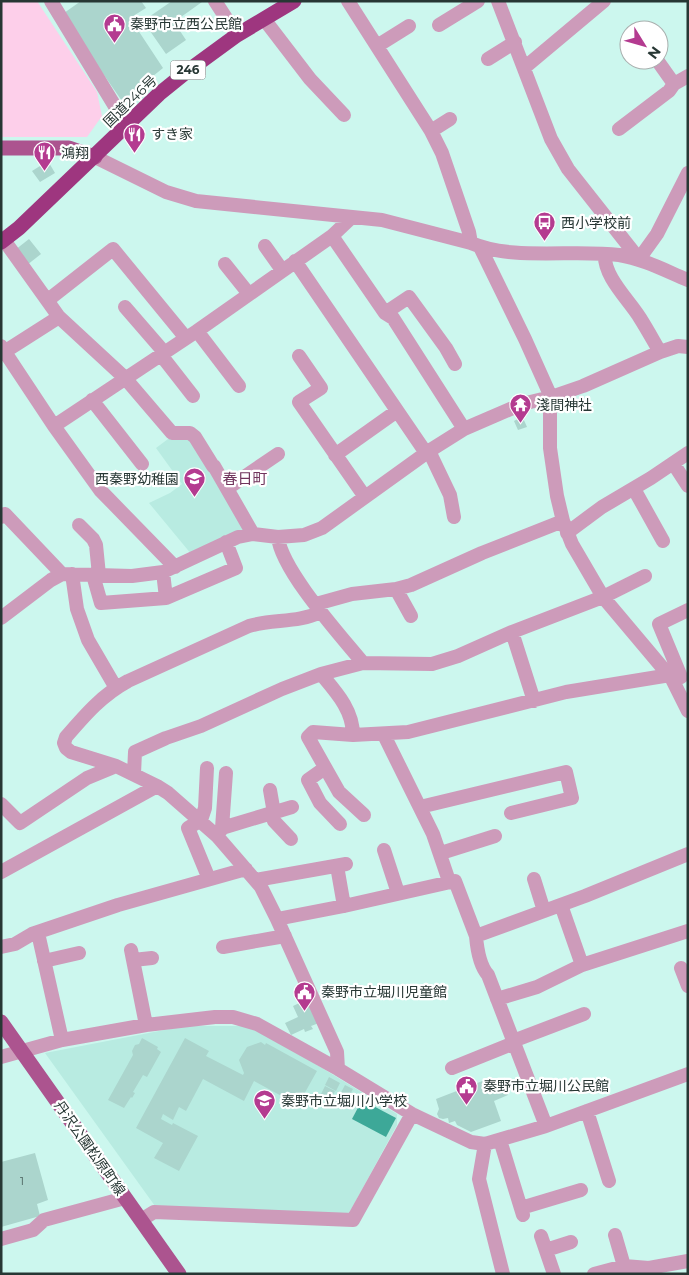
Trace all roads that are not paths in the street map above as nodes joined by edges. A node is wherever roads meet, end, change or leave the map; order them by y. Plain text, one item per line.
1 (51, 1) edge
2 (215, 1) edge
3 (294, 1) edge
4 (348, 1) edge
5 (478, 1) edge
6 (498, 1) edge
7 (604, 1) edge
8 (264, 19) junction
9 (439, 25) dead end
10 (410, 26) dead end
11 (236, 35) junction
12 (515, 42) junction
13 (377, 46) junction
14 (488, 59) dead end
15 (524, 68) junction
16 (664, 70) edge
17 (688, 76) edge
18 (674, 84) junction
19 (344, 115) dead end
20 (450, 119) dead end
21 (127, 126) junction
22 (618, 128) dead end
23 (431, 131) junction
24 (1, 148) edge
25 (95, 157) junction
26 (688, 173) edge
27 (352, 217) junction
28 (332, 236) junction
29 (3, 241) edge
30 (475, 245) junction
31 (265, 246) dead end
32 (605, 254) junction
33 (639, 259) junction
34 (296, 261) junction
35 (225, 264) dead end
36 (282, 270) junction
37 (688, 280) edge
38 (249, 294) junction
39 (48, 300) junction
40 (125, 307) dead end
41 (385, 313) junction
42 (59, 317) junction
43 (191, 335) junction
44 (688, 348) edge
45 (2, 351) edge
46 (660, 352) junction
47 (163, 353) junction
48 (299, 356) dead end
49 (455, 364) dead end
50 (125, 378) junction
51 (238, 386) dead end
52 (193, 396) dead end
53 (551, 397) junction
54 (92, 400) junction
55 (397, 412) junction
56 (54, 426) junction
57 (464, 429) junction
58 (428, 452) junction
59 (278, 454) dead end
60 (688, 454) edge
61 (335, 455) junction
62 (673, 463) junction
63 (142, 464) dead end
64 (688, 486) edge
65 (228, 488) junction
66 (634, 488) junction
67 (365, 497) junction
68 (1, 517) edge
69 (454, 517) dead end
70 (79, 525) dead end
71 (565, 527) junction
72 (253, 534) junction
73 (278, 537) junction
74 (663, 540) dead end
75 (226, 542) junction
76 (169, 569) junction
77 (67, 574) junction
78 (96, 575) junction
79 (645, 576) dead end
80 (396, 589) junction
81 (603, 597) junction
82 (166, 598) junction
83 (319, 608) junction
84 (688, 610) edge
85 (410, 616) dead end
86 (1, 618) edge
87 (512, 632) junction
88 (363, 663) junction
89 (321, 674) junction
90 (677, 676) edge
91 (116, 688) junction
92 (534, 701) junction
93 (688, 711) edge
94 (353, 735) junction
95 (384, 735) junction
96 (116, 766) junction
97 (208, 768) dead end
98 (325, 768) junction
99 (226, 772) dead end
100 (134, 774) junction
101 (157, 786) junction
102 (270, 790) dead end
103 (1, 804) edge
104 (292, 807) dead end
105 (420, 808) junction
106 (273, 813) junction
107 (511, 813) dead end
108 (364, 815) dead end
109 (202, 820) junction
110 (340, 824) dead end
111 (220, 832) junction
112 (487, 834) dead end
113 (291, 839) dead end
114 (384, 850) dead end
115 (441, 853) junction
116 (688, 854) edge
117 (246, 868) junction
118 (1, 872) edge
119 (209, 879) junction
120 (534, 879) dead end
121 (256, 880) junction
122 (449, 880) junction
123 (398, 893) junction
124 (560, 905) junction
125 (344, 906) junction
126 (544, 911) junction
127 (277, 919) junction
128 (688, 931) edge
129 (38, 933) junction
130 (285, 936) junction
131 (476, 936) junction
132 (1, 947) edge
133 (223, 947) dead end
134 (79, 953) dead end
135 (152, 958) dead end
136 (44, 961) junction
137 (582, 965) junction
138 (681, 968) dead end
139 (688, 986) edge
140 (497, 999) junction
141 (574, 1015) dead end
142 (1, 1022) edge
143 (146, 1025) junction
144 (62, 1040) junction
145 (514, 1042) junction
146 (23, 1052) junction
147 (1, 1057) edge
148 (452, 1068) dead end
149 (338, 1069) junction
150 (688, 1074) edge
151 (586, 1110) junction
152 (412, 1114) junction
153 (546, 1126) junction
154 (500, 1140) junction
155 (485, 1144) junction
156 (609, 1181) dead end
157 (581, 1190) dead end
158 (125, 1198) junction
159 (141, 1220) junction
160 (615, 1234) dead end
161 (541, 1236) dead end
162 (1, 1239) edge
163 (571, 1242) dead end
164 (546, 1250) junction
165 (688, 1261) edge
166 (624, 1266) junction
167 (179, 1274) edge
168 (503, 1274) edge
169 (554, 1274) edge
170 (594, 1274) edge

1 - 21 street
2 - 11 street
3 - 8 highway, 国道246号 / 246
4 - 13 street
5 - 9 street
6 - 12 street
7 - 15 street
8 - 11 highway, 国道246号 / 246
8 - 19 street
10 - 13 street
11 - 21 highway, 国道246号 / 246
12 - 14 street
12 - 15 street
13 - 23 street
15 - 33 street
16 - 18 street
17 - 18 street
18 - 22 street
20 - 23 street
21 - 25 highway, 国道246号 / 246
23 - 30 street
24 - 25 main road
25 - 27 street
25 - 29 highway, 国道246号 / 246
26 - 33 street
27 - 28 street
27 - 30 street
28 - 34 street
28 - 41 street
29 - 39 street
30 - 32 street
30 - 53 street
31 - 36 street
32 - 33 street
32 - 46 street
33 - 37 street
34 - 36 street
34 - 55 street
35 - 38 street
36 - 38 street
38 - 43 street
39 - 42 street
39 - 43 street
40 - 47 street
41 - 49 street
41 - 57 street
42 - 45 street
42 - 50 street
43 - 47 street
43 - 51 street
44 - 46 street
45 - 56 street
46 - 53 street
47 - 50 street
47 - 52 street
48 - 61 street
50 - 54 street
50 - 65 street
53 - 57 street
53 - 71 street
54 - 56 street
54 - 63 street
55 - 58 street
55 - 61 street
56 - 76 street
57 - 58 street
58 - 67 street
58 - 69 street
59 - 65 street
60 - 62 street
61 - 67 street
62 - 64 street
62 - 66 street
65 - 72 street
66 - 71 street
66 - 74 street
67 - 73 street
68 - 77 street
70 - 78 street
71 - 80 street
71 - 81 street
72 - 73 street
72 - 75 street
73 - 83 street
75 - 76 street
75 - 82 street
76 - 78 street
76 - 82 street
77 - 78 street
77 - 86 street
77 - 91 street
78 - 82 street
79 - 81 street
80 - 83 street
80 - 85 street
81 - 87 street
81 - 90 street
83 - 88 street
83 - 91 street
84 - 90 street
87 - 88 street
87 - 92 street
88 - 89 street
89 - 94 street
89 - 100 street
90 - 92 street
90 - 93 street
91 - 96 street
92 - 95 street
94 - 95 street
94 - 98 street
95 - 105 street
96 - 100 street
96 - 103 street
97 - 109 street
98 - 108 street
98 - 110 street
99 - 111 street
100 - 101 street
101 - 109 street
101 - 118 street
102 - 106 street
104 - 106 street
105 - 107 street
105 - 115 street
106 - 111 street
106 - 113 street
109 - 111 street
109 - 119 street
111 - 117 street
112 - 115 street
114 - 123 street
115 - 122 street
116 - 124 street
117 - 119 street
117 - 121 street
119 - 129 street
120 - 126 street
121 - 125 street
121 - 127 street
122 - 123 street
122 - 131 street
123 - 125 street
124 - 126 street
124 - 137 street
125 - 127 street
126 - 131 street
127 - 130 street
128 - 137 street
129 - 132 street
129 - 136 street
130 - 133 street
130 - 149 street
131 - 140 street
134 - 136 street
135 - 143 street
136 - 144 street
137 - 140 street
138 - 139 street
140 - 145 street
141 - 145 street
142 - 146 main road, 丹沢公園松原町線
143 - 144 street
143 - 149 street
144 - 146 street
145 - 148 street
145 - 153 street
146 - 147 street
146 - 158 main road, 丹沢公園松原町線
149 - 152 street
150 - 151 street
151 - 153 street
151 - 156 street
152 - 155 street
152 - 159 street
153 - 154 street
154 - 155 street
154 - 157 street
155 - 168 street
158 - 159 main road, 丹沢公園松原町線
158 - 162 street
159 - 167 main road, 丹沢公園松原町線
160 - 166 street
161 - 164 street
163 - 164 street
164 - 169 street
165 - 166 street
166 - 170 street

